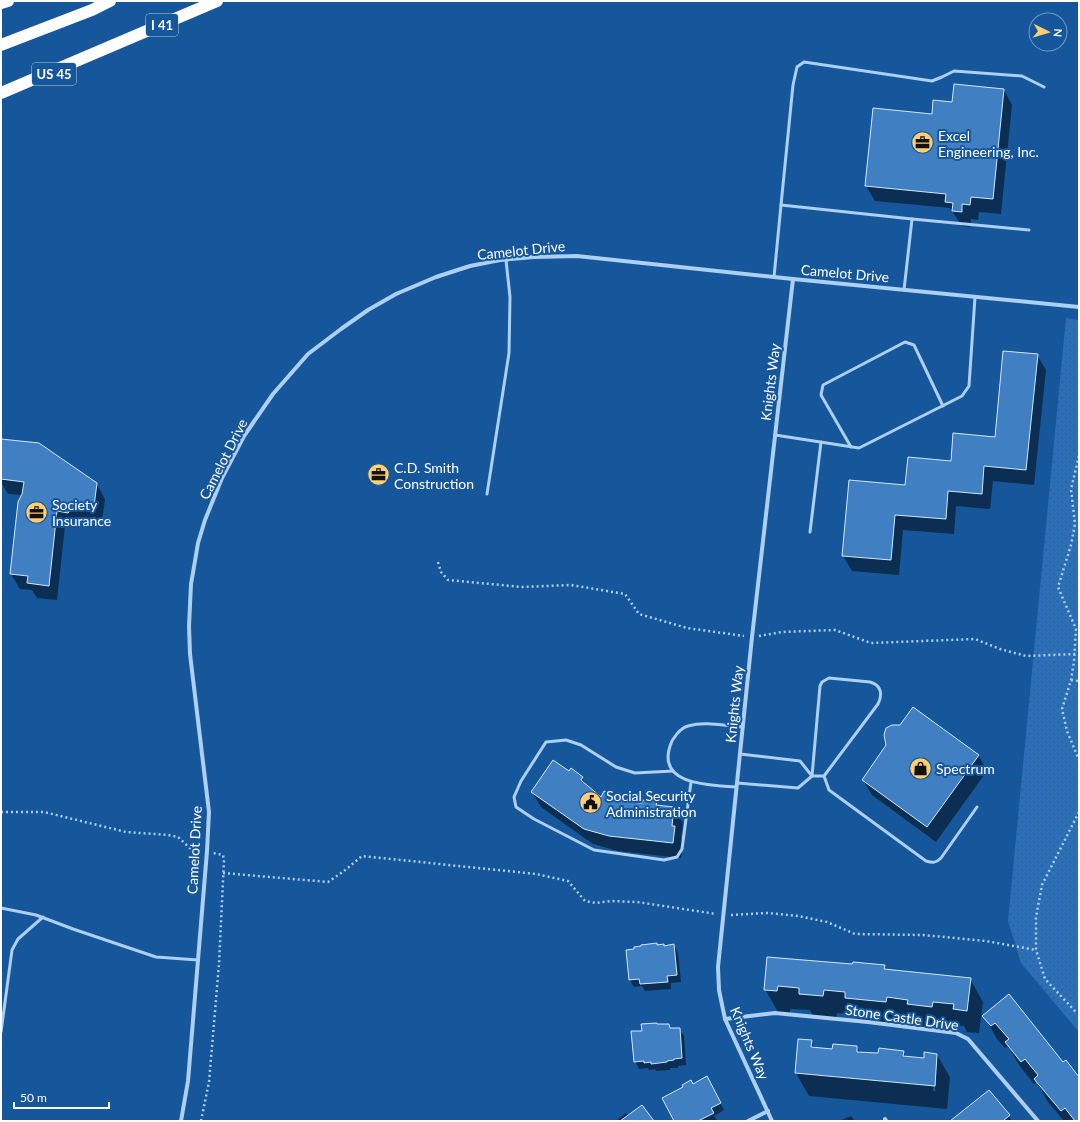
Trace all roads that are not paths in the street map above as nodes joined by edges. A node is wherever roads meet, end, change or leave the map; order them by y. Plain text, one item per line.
1 (8, 1) edge
2 (110, 1) edge
3 (217, 1) edge
4 (1, 3) edge
5 (1, 46) edge
6 (107, 48) junction
7 (1044, 87) dead end
8 (1, 93) edge
9 (1, 100) edge
10 (781, 205) junction
11 (912, 219) junction
12 (1029, 230) dead end
13 (506, 260) junction
14 (774, 277) junction
15 (793, 279) junction
16 (904, 290) junction
17 (975, 297) junction
18 (1079, 307) edge
19 (943, 406) junction
20 (775, 435) junction
21 (821, 442) junction
22 (852, 447) junction
23 (487, 494) dead end
24 (810, 532) dead end
25 (743, 727) junction
26 (740, 754) junction
27 (673, 771) junction
28 (812, 776) junction
29 (824, 776) junction
30 (691, 782) junction
31 (736, 785) junction
32 (977, 807) dead end
33 (1, 908) edge
34 (43, 917) junction
35 (198, 960) junction
36 (725, 1019) junction
37 (1, 1032) edge
38 (768, 1111) junction
39 (181, 1121) edge
40 (748, 1121) edge
41 (772, 1121) edge
42 (1037, 1121) edge

1 - 4 highway
2 - 5 highway
3 - 6 highway, I 41
6 - 8 highway, I 41
6 - 9 highway, US 45
7 - 10 lane
10 - 11 lane
10 - 14 lane
11 - 12 lane
11 - 16 lane
13 - 14 street, Camelot Drive
13 - 23 lane
13 - 35 street, Camelot Drive
14 - 15 street, Camelot Drive
15 - 16 street, Camelot Drive
15 - 20 street, Knights Way
16 - 17 street, Camelot Drive
17 - 18 street, Camelot Drive
17 - 19 lane
19 - 22 lane
19 - 22 lane
20 - 21 lane
20 - 25 street, Knights Way
21 - 22 lane
21 - 24 lane
25 - 26 street, Knights Way
25 - 27 lane
26 - 28 lane
26 - 31 street, Knights Way
27 - 30 lane
27 - 30 lane
28 - 29 lane
28 - 29 lane
28 - 31 lane
29 - 32 lane
30 - 31 lane
31 - 36 street, Knights Way
33 - 34 lane
34 - 35 lane
34 - 37 lane
35 - 39 street, Camelot Drive
36 - 38 street, Knights Way
36 - 42 street, Stone Castle Drive
38 - 40 street
38 - 41 street, Knights Way

